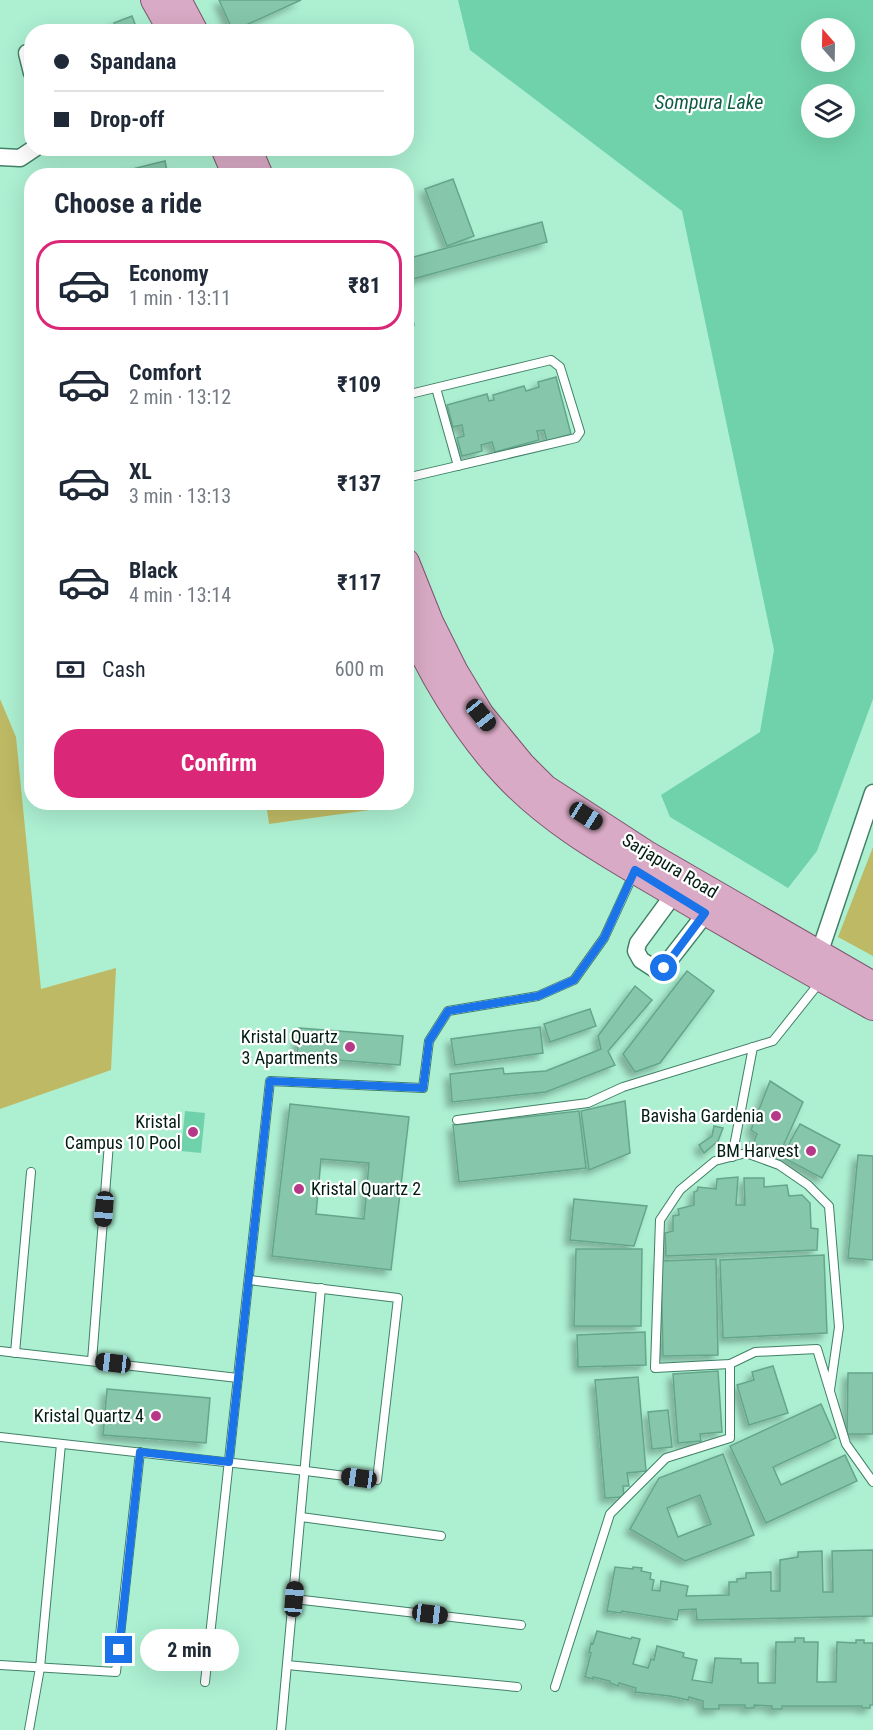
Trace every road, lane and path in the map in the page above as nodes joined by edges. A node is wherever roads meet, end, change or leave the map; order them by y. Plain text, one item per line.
1 (154, 0) edge
2 (178, 0) edge
3 (168, 24) edge
4 (191, 24) edge
5 (24, 155) edge
6 (0, 157) edge
7 (436, 388) junction
8 (414, 393) edge
9 (458, 466) junction
10 (414, 476) edge
11 (414, 581) edge
12 (414, 632) edge
13 (873, 793) edge
14 (640, 862) junction
15 (674, 894) junction
16 (705, 913) junction
17 (819, 954) junction
18 (823, 979) junction
19 (873, 985) edge
20 (873, 1007) edge
21 (753, 1047) junction
22 (457, 1120) dead end
23 (109, 1143) dead end
24 (732, 1157) junction
25 (31, 1172) dead end
26 (249, 1280) junction
27 (321, 1288) junction
28 (0, 1351) edge
29 (15, 1353) junction
30 (92, 1361) junction
31 (730, 1364) junction
32 (238, 1378) junction
33 (830, 1390) junction
34 (0, 1437) edge
35 (61, 1444) junction
36 (140, 1452) junction
37 (229, 1462) junction
38 (306, 1471) junction
39 (873, 1482) edge
40 (301, 1517) junction
41 (441, 1536) dead end
42 (294, 1599) junction
43 (521, 1625) dead end
44 (0, 1665) edge
45 (287, 1665) junction
46 (40, 1668) junction
47 (206, 1682) dead end
48 (517, 1687) dead end
49 (555, 1687) dead end
50 (29, 1730) edge
51 (281, 1730) edge

1 - 3 main road
2 - 4 main road
5 - 6 street
7 - 8 lane
7 - 9 lane
7 - 9 lane
9 - 10 lane
11 - 14 main road, Sarjapura Road
12 - 14 main road, Sarjapura Road
13 - 17 street
14 - 15 main road, Sarjapura Road
14 - 17 main road, Sarjapura Road
14 - 26 lane
15 - 16 main road, Sarjapura Road
15 - 16 street
16 - 18 main road, Sarjapura Road
17 - 19 main road, Sarjapura Road
18 - 20 main road, Sarjapura Road
18 - 21 lane
21 - 22 lane
21 - 24 lane
23 - 30 lane
24 - 31 lane
24 - 33 lane
25 - 29 lane
26 - 27 lane
26 - 32 lane
27 - 38 lane
27 - 38 lane
28 - 29 lane
29 - 30 lane
30 - 32 lane
31 - 33 lane
31 - 49 lane
32 - 37 lane
33 - 39 lane
34 - 35 lane
35 - 36 lane
35 - 46 lane
36 - 37 lane
36 - 46 lane
37 - 38 lane
37 - 47 lane
38 - 40 lane
40 - 41 lane
40 - 42 lane
42 - 43 lane
42 - 45 lane
44 - 46 lane
45 - 48 lane
45 - 51 lane
46 - 50 lane

